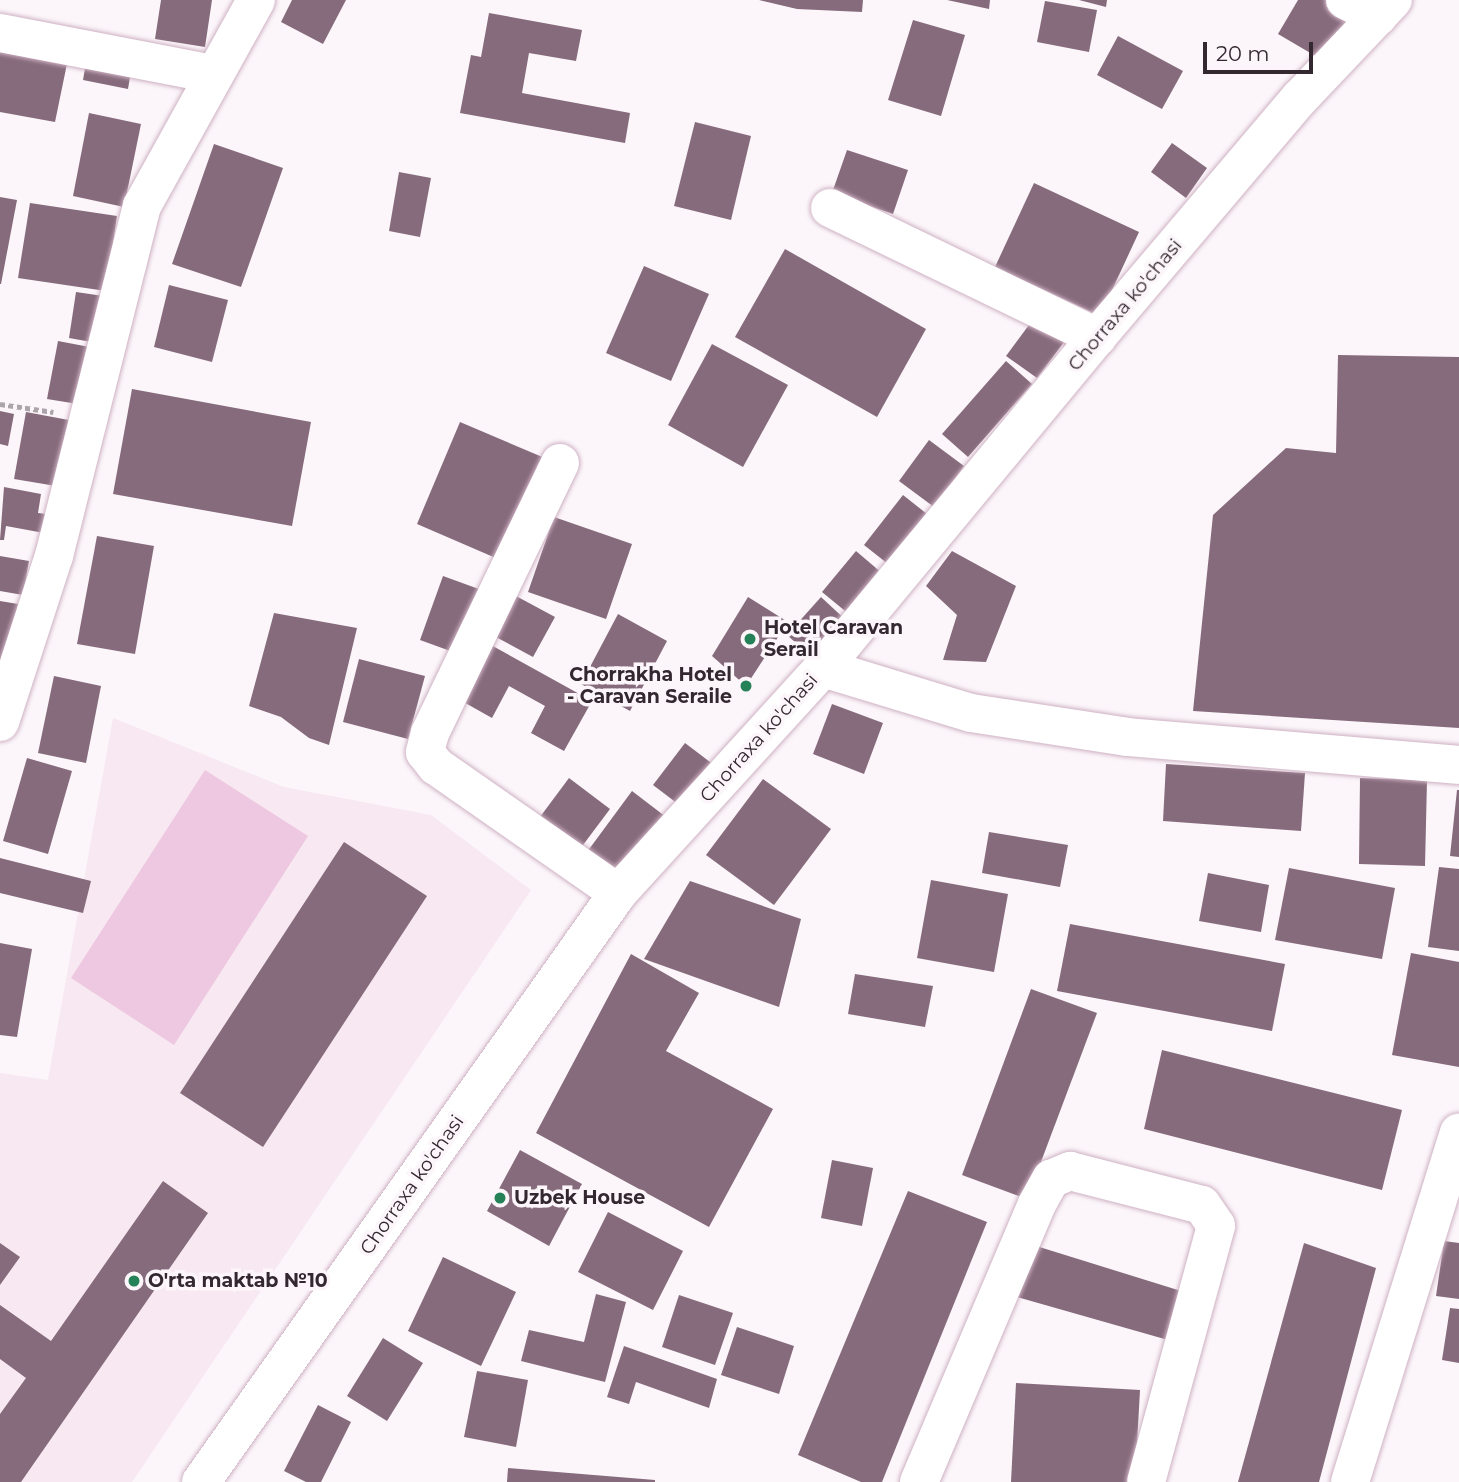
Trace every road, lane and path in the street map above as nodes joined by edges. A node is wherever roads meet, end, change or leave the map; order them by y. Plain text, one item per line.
1 (256, 0) edge
2 (1372, 5) edge
3 (0, 33) edge
4 (213, 74) junction
5 (830, 208) dead end
6 (1097, 337) junction
7 (0, 404) edge
8 (88, 418) junction
9 (560, 463) dead end
10 (823, 668) junction
11 (0, 722) edge
12 (1459, 765) edge
13 (618, 893) junction
14 (1459, 1133) edge
15 (201, 1482) edge
16 (919, 1482) edge
17 (1146, 1482) edge
18 (1350, 1482) edge

1 - 4 street
2 - 6 street, Chorraxa ko'chasi
3 - 4 street
4 - 8 street
5 - 6 street
6 - 10 street, Chorraxa ko'chasi
7 - 8 path
8 - 11 street
9 - 13 street
10 - 12 street
10 - 13 street, Chorraxa ko'chasi
13 - 15 street, Chorraxa ko'chasi
14 - 18 street
16 - 17 street

